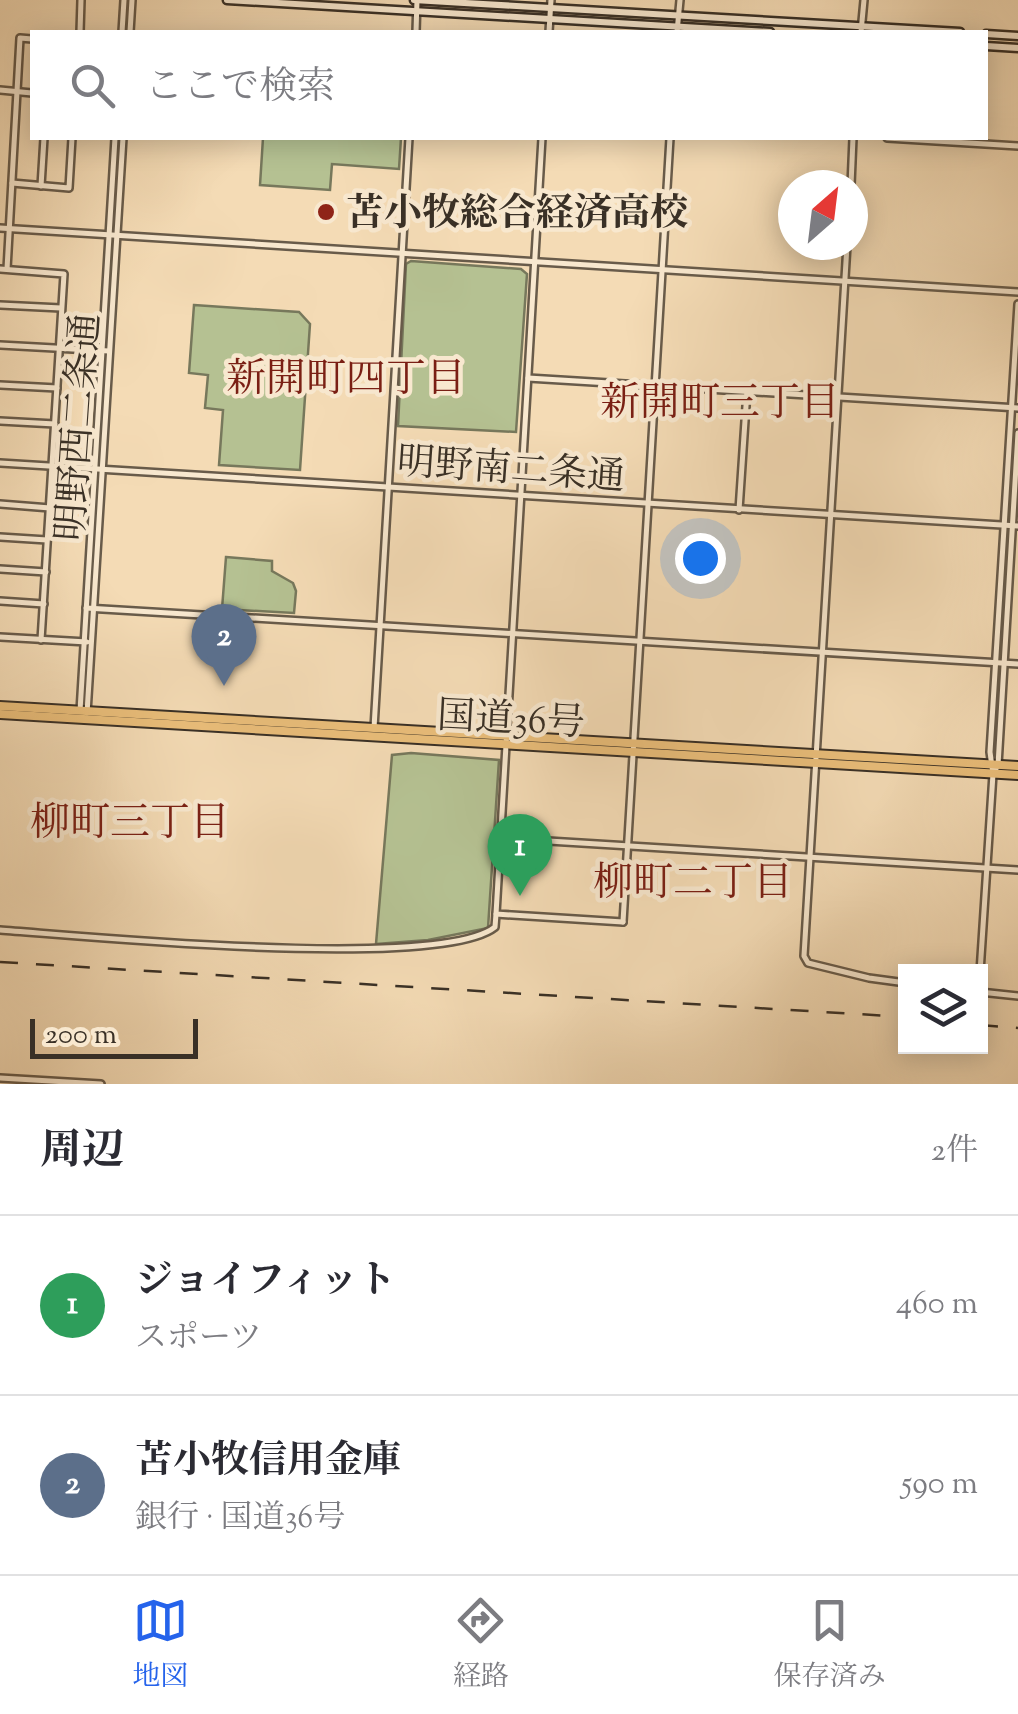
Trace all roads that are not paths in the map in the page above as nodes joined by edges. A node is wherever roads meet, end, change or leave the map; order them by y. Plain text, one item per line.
1 (81, 0) edge
2 (124, 0) edge
3 (132, 0) edge
4 (227, 0) edge
5 (416, 0) edge
6 (680, 0) edge
7 (864, 0) edge
8 (551, 4) edge
9 (417, 11) junction
10 (679, 16) junction
11 (550, 19) junction
12 (80, 30) edge
13 (122, 30) edge
14 (130, 30) edge
15 (416, 30) edge
16 (549, 30) edge
17 (678, 30) edge
18 (862, 30) edge
19 (988, 34) edge
20 (1018, 36) edge
21 (30, 39) edge
22 (988, 46) edge
23 (1018, 48) edge
24 (0, 90) edge
25 (17, 91) junction
26 (30, 92) edge
27 (44, 140) edge
28 (72, 140) edge
29 (115, 140) edge
30 (123, 140) edge
31 (410, 140) edge
32 (542, 140) edge
33 (670, 140) edge
34 (853, 140) edge
35 (920, 140) edge
36 (1018, 146) edge
37 (852, 170) edge
38 (12, 183) junction
39 (41, 186) junction
40 (0, 228) edge
41 (10, 229) junction
42 (113, 235) junction
43 (402, 254) junction
44 (847, 260) edge
45 (535, 262) junction
46 (3, 269) edge
47 (662, 270) junction
48 (845, 282) junction
49 (1018, 292) edge
50 (1018, 304) edge
51 (0, 305) edge
52 (61, 308) junction
53 (0, 345) edge
54 (60, 348) junction
55 (105, 351) junction
56 (528, 378) junction
57 (0, 385) edge
58 (656, 386) junction
59 (58, 388) junction
60 (747, 391) junction
61 (838, 397) junction
62 (1015, 408) edge
63 (0, 421) edge
64 (55, 424) junction
65 (1018, 432) edge
66 (0, 463) edge
67 (52, 466) junction
68 (98, 469) junction
69 (388, 488) junction
70 (520, 495) junction
71 (0, 504) edge
72 (648, 504) junction
73 (50, 508) junction
74 (739, 510) junction
75 (832, 514) junction
76 (1004, 525) junction
77 (1015, 526) edge
78 (0, 537) edge
79 (48, 540) junction
80 (0, 569) edge
81 (46, 572) junction
82 (0, 601) edge
83 (44, 604) junction
84 (89, 608) junction
85 (379, 626) junction
86 (511, 633) junction
87 (0, 637) edge
88 (41, 640) junction
89 (640, 641) junction
90 (88, 642) junction
91 (824, 653) junction
92 (996, 662) junction
93 (1004, 663) junction
94 (1018, 664) edge
95 (0, 706) edge
96 (0, 714) edge
97 (84, 715) junction
98 (373, 732) junction
99 (506, 741) junction
100 (634, 748) junction
101 (816, 759) junction
102 (1018, 766) edge
103 (994, 768) junction
104 (1018, 775) edge
105 (500, 838) junction
106 (628, 848) junction
107 (810, 858) junction
108 (987, 869) junction
109 (1018, 870) edge
110 (496, 914) junction
111 (0, 930) edge
112 (981, 964) edge
113 (898, 982) edge
114 (988, 993) edge
115 (1018, 996) edge
116 (0, 1078) edge
117 (101, 1084) edge

1 - 12 street
2 - 13 street
3 - 14 street
4 - 9 main road
5 - 8 main road
5 - 9 street
6 - 10 street
7 - 18 street
8 - 10 main road
8 - 11 street
9 - 11 main road
9 - 15 street
10 - 17 street
10 - 18 main road
11 - 16 street
11 - 17 main road
19 - 20 main road
21 - 25 street
22 - 23 main road
24 - 25 street
25 - 26 street
25 - 38 street
27 - 39 street
28 - 39 street
29 - 42 street, 明野西二条通
30 - 42 street, 明野西二条通
31 - 43 street
32 - 45 street
33 - 47 street
34 - 37 street
35 - 36 street
38 - 39 street
38 - 41 street
40 - 41 street
41 - 42 street
41 - 46 street
42 - 43 street
42 - 55 street, 明野西二条通
43 - 45 street
43 - 69 street
44 - 48 street
45 - 47 street
45 - 56 street
46 - 52 street
47 - 48 street
47 - 58 street
48 - 49 street
48 - 61 street
50 - 62 street
51 - 52 street
52 - 54 street
53 - 54 street
54 - 55 street
54 - 59 street
55 - 68 street, 明野西二条通
56 - 58 street
56 - 70 street
57 - 59 street
58 - 60 street
58 - 72 street
59 - 64 street
60 - 61 street
60 - 74 street
61 - 62 street
61 - 75 street
62 - 76 street
63 - 64 street
64 - 67 street
65 - 77 street
66 - 67 street, 明野南二条通
67 - 68 street, 明野南二条通
67 - 73 street
68 - 69 street, 明野南二条通
68 - 84 street, 明野西二条通
69 - 70 street, 明野南二条通
69 - 85 street
70 - 72 street, 明野南二条通
70 - 86 street
71 - 73 street
72 - 74 street, 明野南二条通
72 - 89 street
73 - 79 street
74 - 75 street, 明野南二条通
75 - 76 street, 明野南二条通
75 - 91 street
76 - 77 street, 明野南二条通
76 - 92 street
77 - 93 street
78 - 79 street
79 - 81 street
80 - 81 street
81 - 83 street
82 - 83 street
83 - 88 street
84 - 85 street
84 - 90 street, 明野西二条通
85 - 86 street
85 - 98 street
86 - 89 street
86 - 99 street
87 - 88 street
88 - 90 street
89 - 91 street
89 - 100 street
90 - 97 street, 明野西二条通
91 - 92 street
91 - 101 street
92 - 93 street
92 - 103 street
93 - 94 street
93 - 103 street
95 - 97 highway, 国道36号
96 - 97 highway, 国道36号
97 - 98 highway, 国道36号
98 - 99 highway, 国道36号
99 - 100 highway, 国道36号
99 - 105 street
100 - 101 highway, 国道36号
100 - 106 street
101 - 103 highway, 国道36号
101 - 107 street
102 - 103 highway, 国道36号
103 - 104 highway, 国道36号
103 - 108 street
105 - 106 street
105 - 110 street
106 - 107 street
106 - 110 street
107 - 108 street
107 - 113 street
108 - 109 street
108 - 112 street
110 - 111 street
114 - 115 street
116 - 117 street

